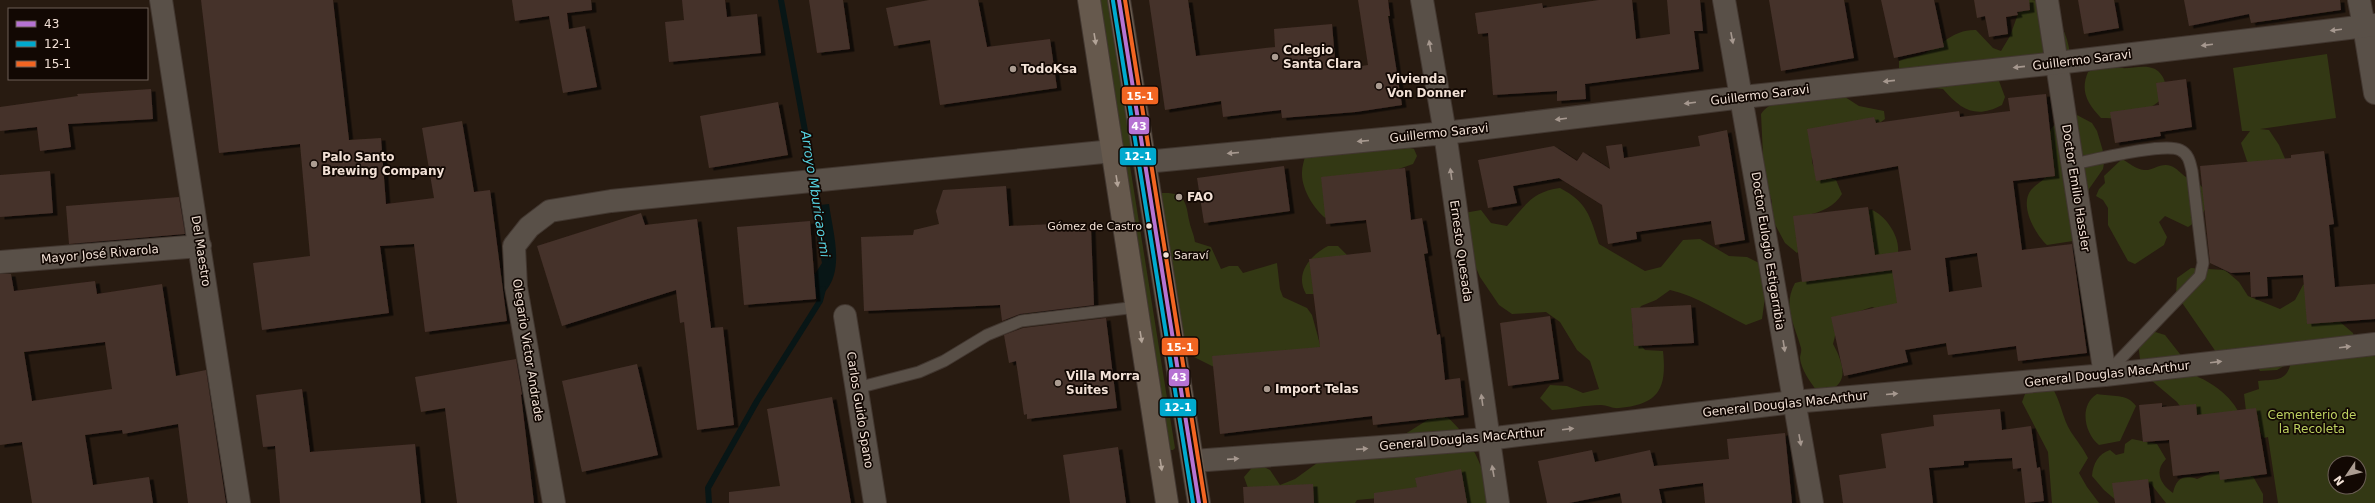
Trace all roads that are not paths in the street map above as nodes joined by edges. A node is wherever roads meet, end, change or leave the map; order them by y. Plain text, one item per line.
1 (161, 0) edge
2 (1089, 0) edge
3 (1119, 0) edge
4 (1422, 0) edge
5 (1724, 0) edge
6 (2046, 0) edge
7 (2359, 0) edge
8 (2369, 26) edge
9 (2057, 63) junction
10 (2375, 93) edge
11 (1743, 96) junction
12 (1445, 134) junction
13 (1112, 151) junction
14 (1145, 162) junction
15 (2073, 164) junction
16 (200, 246) junction
17 (0, 262) edge
18 (1137, 307) junction
19 (845, 316) dead end
20 (2375, 344) edge
21 (2105, 375) junction
22 (857, 388) junction
23 (1793, 402) junction
24 (1487, 439) junction
25 (1194, 461) junction
26 (240, 503) edge
27 (554, 503) edge
28 (875, 503) edge
29 (1167, 503) edge
30 (1199, 503) edge
31 (1498, 503) edge
32 (1812, 503) edge

1 - 16 street, Del Maestro
2 -> 13 highway
3 - 14 highway
12 -> 4 street, Ernesto Quesada
5 -> 11 street, Doctor Eulogio Estigarribia
6 - 9 street, Doctor Emilio Hassler
7 - 8 street
8 -> 9 street, Guillermo Saravi
8 - 10 street
9 -> 11 street, Guillermo Saravi
9 - 15 street, Doctor Emilio Hassler
11 -> 12 street, Guillermo Saravi
11 -> 23 street, Doctor Eulogio Estigarribia
12 -> 14 street, Guillermo Saravi
24 -> 12 street, Ernesto Quesada
13 -> 18 highway
13 - 27 street, Olegario Victor Andrade
14 - 25 highway
15 - 21 street, Doctor Emilio Hassler
15 - 21 lane
16 - 17 street, Mayor José Rivarola
16 - 26 street, Del Maestro
18 - 22 lane
18 -> 29 highway
19 - 22 street, Carlos Guido Spano
21 -> 20 street, General Douglas MacArthur
23 -> 21 street, General Douglas MacArthur
22 - 28 street, Carlos Guido Spano
24 -> 23 street, General Douglas MacArthur
23 -> 32 street, Doctor Eulogio Estigarribia
25 -> 24 street, General Douglas MacArthur
31 -> 24 street, Ernesto Quesada
25 - 30 highway

